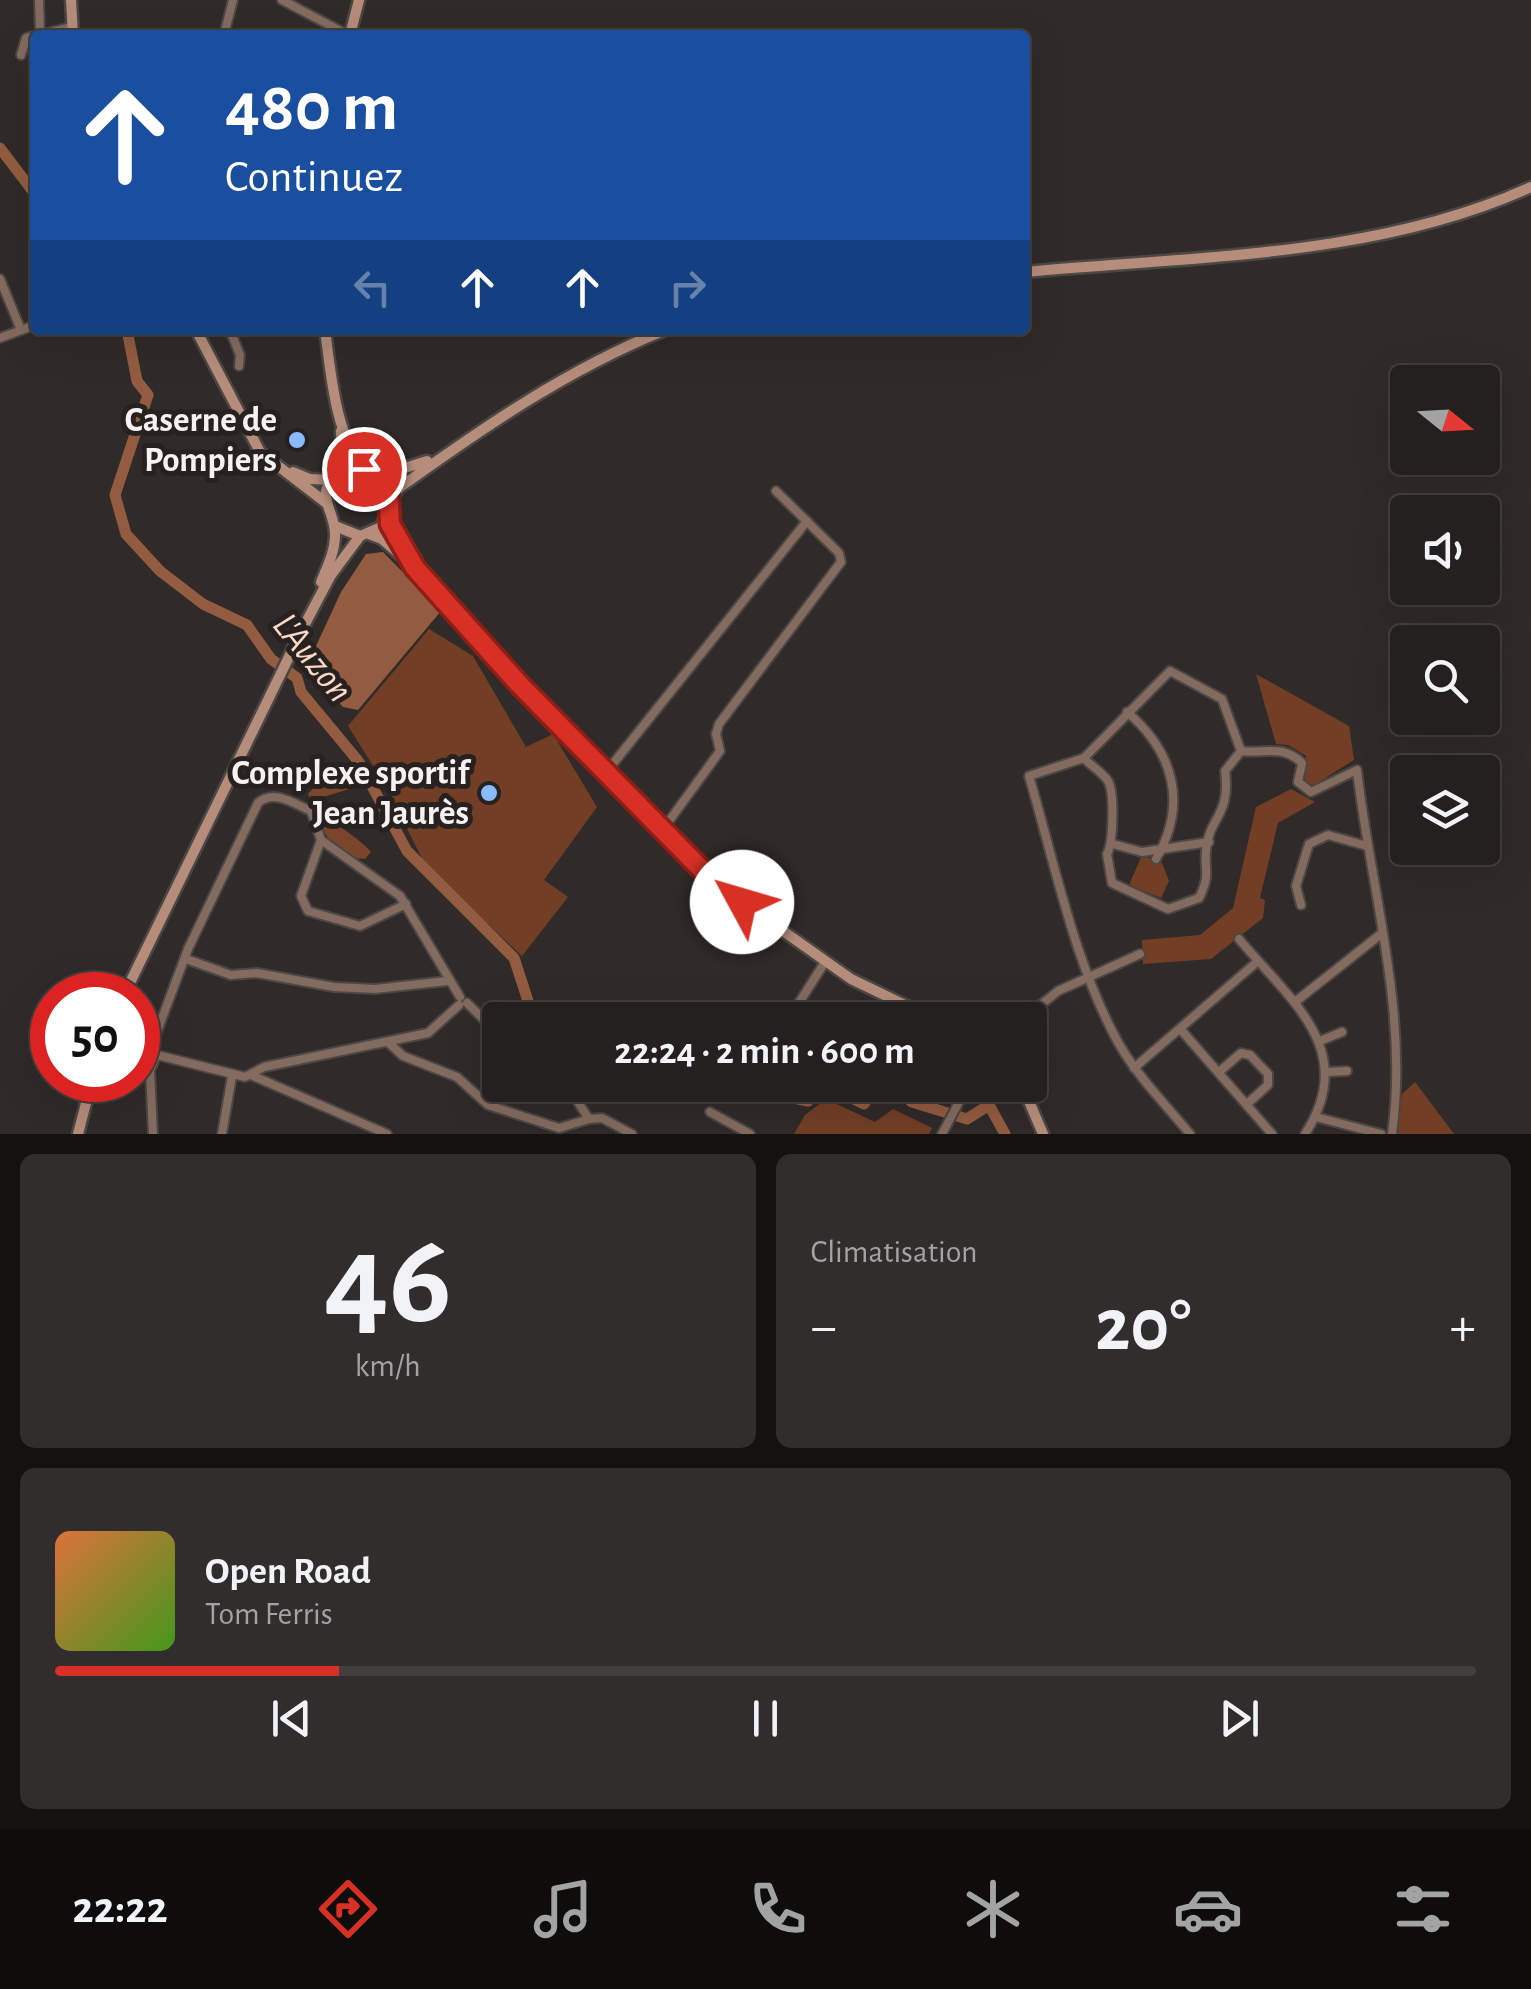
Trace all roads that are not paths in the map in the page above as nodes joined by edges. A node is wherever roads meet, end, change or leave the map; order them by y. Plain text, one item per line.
1 (38, 0) edge
2 (71, 0) edge
3 (233, 0) edge
4 (282, 0) edge
5 (359, 0) edge
6 (40, 30) edge
7 (72, 30) edge
8 (225, 30) edge
9 (339, 30) edge
10 (350, 30) edge
11 (30, 38) edge
12 (20, 55) dead end
13 (1531, 186) edge
14 (1030, 271) edge
15 (0, 279) edge
16 (30, 327) edge
17 (22, 330) junction
18 (198, 335) edge
19 (232, 335) edge
20 (326, 335) edge
21 (655, 335) edge
22 (0, 338) edge
23 (239, 366) dead end
24 (340, 410) junction
25 (451, 450) junction
26 (274, 464) junction
27 (364, 469) junction
28 (338, 476) junction
29 (379, 476) junction
30 (776, 491) dead end
31 (392, 499) junction
32 (325, 502) junction
33 (391, 512) junction
34 (807, 521) junction
35 (335, 526) junction
36 (364, 535) junction
37 (415, 568) junction
38 (305, 624) junction
39 (1127, 712) junction
40 (1241, 751) junction
41 (1084, 758) junction
42 (608, 770) junction
43 (664, 828) junction
44 (322, 840) junction
45 (1209, 842) junction
46 (1113, 844) junction
47 (1164, 846) junction
48 (1367, 846) junction
49 (1156, 860) dead end
50 (406, 904) junction
51 (1302, 904) dead end
52 (1382, 934) junction
53 (1239, 939) dead end
54 (1140, 954) dead end
55 (186, 959) junction
56 (1258, 961) junction
57 (825, 962) junction
58 (134, 972) edge
59 (1088, 975) junction
60 (447, 980) junction
61 (462, 1002) junction
62 (799, 1002) edge
63 (889, 1002) edge
64 (1041, 1002) edge
65 (1295, 1002) junction
66 (482, 1019) edge
67 (1182, 1030) junction
68 (1342, 1032) dead end
69 (160, 1035) edge
70 (1320, 1041) junction
71 (390, 1044) junction
72 (160, 1057) edge
73 (1134, 1068) junction
74 (1347, 1071) dead end
75 (1218, 1072) junction
76 (1326, 1072) junction
77 (251, 1075) junction
78 (232, 1076) junction
79 (86, 1102) edge
80 (152, 1102) edge
81 (578, 1102) edge
82 (959, 1102) edge
83 (1029, 1102) edge
84 (1247, 1104) junction
85 (710, 1112) dead end
86 (1316, 1116) junction
87 (590, 1119) junction
88 (364, 1124) junction
89 (78, 1134) edge
90 (153, 1134) edge
91 (222, 1134) edge
92 (354, 1134) edge
93 (387, 1134) edge
94 (632, 1134) edge
95 (750, 1134) edge
96 (942, 1134) edge
97 (1043, 1134) edge
98 (1190, 1134) edge
99 (1272, 1134) edge
100 (1306, 1134) edge
101 (1380, 1134) edge
102 (1392, 1134) edge

1 - 6 street
2 - 7 main road
3 - 8 street
4 - 9 street
5 - 10 main road
11 - 12 street
13 - 14 main road
15 - 17 street
16 - 17 street
17 - 22 street
18 - 26 main road
19 - 23 street
20 - 24 main road
21 - 25 main road
24 - 27 main road
24 - 28 main road
25 - 29 main road
25 - 31 main road
26 - 28 main road
26 - 32 main road
27 - 28 main road
27 - 29 main road
28 - 32 main road
29 - 31 main road
30 - 34 street
31 - 33 main road
32 - 35 main road
33 - 36 main road
33 - 37 main road
34 - 42 street
34 - 43 street
35 - 36 main road
35 - 38 main road
36 - 37 main road
36 - 38 main road
37 - 42 main road
38 - 58 main road
39 - 40 street
39 - 41 street
39 - 47 street
40 - 45 street
40 - 48 street
41 - 46 street
41 - 59 street
42 - 43 main road
43 - 57 main road
44 - 50 street
44 - 50 street
44 - 55 street
45 - 46 street
45 - 47 street
46 - 47 street
47 - 49 street
48 - 51 street
48 - 52 street
50 - 60 street
52 - 65 street
52 - 102 street
53 - 56 street
54 - 59 street
55 - 60 street
55 - 69 street
56 - 65 street
56 - 67 street
57 - 62 street
57 - 63 main road
59 - 64 street
59 - 73 street
60 - 61 street
61 - 66 street
61 - 71 street
65 - 70 street
67 - 73 street
67 - 75 street
68 - 70 street
70 - 76 street
71 - 77 street
71 - 87 street
72 - 78 street
73 - 98 street
74 - 76 street
75 - 84 street
75 - 84 street
76 - 86 street
77 - 78 street
77 - 88 street
78 - 91 street
79 - 89 main road
80 - 90 street
81 - 87 street
82 - 96 street
83 - 97 main road
84 - 99 street
85 - 95 street
86 - 100 street
86 - 101 street
87 - 94 street
88 - 92 street
88 - 93 street

